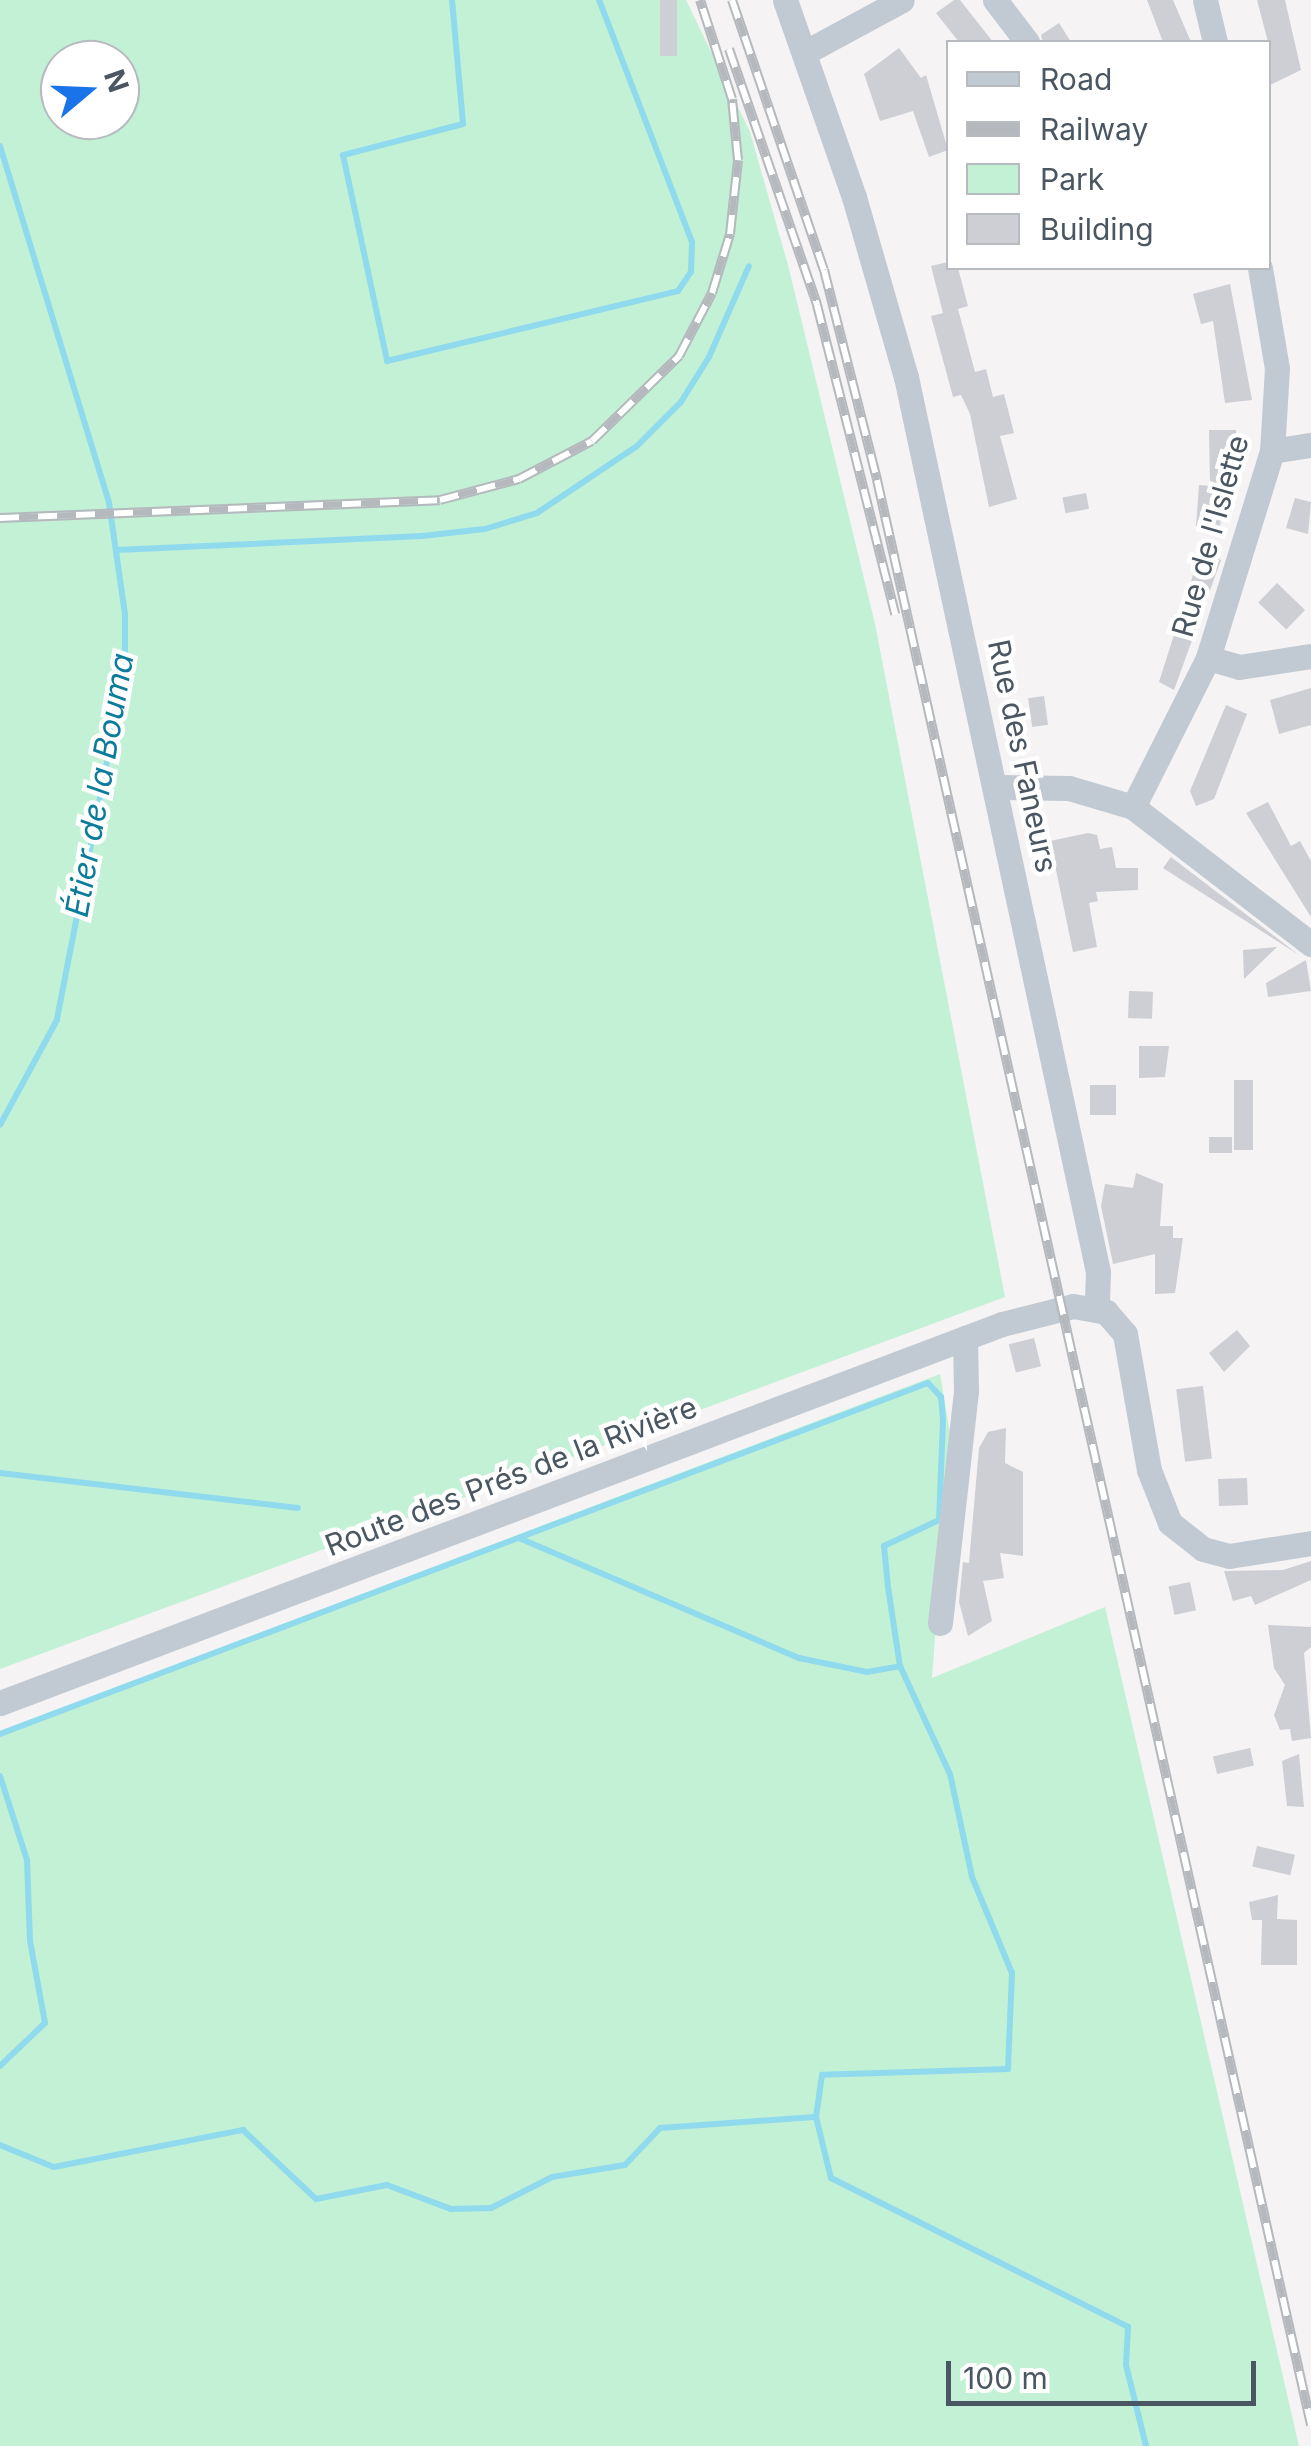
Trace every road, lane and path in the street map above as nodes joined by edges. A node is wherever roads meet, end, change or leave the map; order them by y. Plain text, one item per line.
1 (785, 0) edge
2 (902, 0) edge
3 (995, 0) edge
4 (1206, 0) edge
5 (1025, 40) edge
6 (1215, 40) edge
7 (804, 53) junction
8 (1260, 270) edge
9 (1311, 444) edge
10 (1272, 450) junction
11 (1311, 656) edge
12 (1208, 658) junction
13 (996, 786) junction
14 (1133, 807) junction
15 (1311, 944) edge
16 (1097, 1308) junction
17 (965, 1338) junction
18 (1311, 1543) edge
19 (940, 1623) dead end
20 (0, 1703) edge

1 - 7 street, Rue des Faneurs
2 - 7 street
3 - 5 street
4 - 6 street
7 - 13 street, Rue des Faneurs
8 - 10 street, Rue de l'Islette
9 - 10 street
10 - 12 street, Rue de l'Islette
11 - 12 street
12 - 14 street, Rue de l'Islette
13 - 14 street
13 - 16 street, Rue des Faneurs
14 - 15 street
16 - 17 street, Route des Prés de la Rivière
16 - 18 street
17 - 19 street
17 - 20 street, Route des Prés de la Rivière

